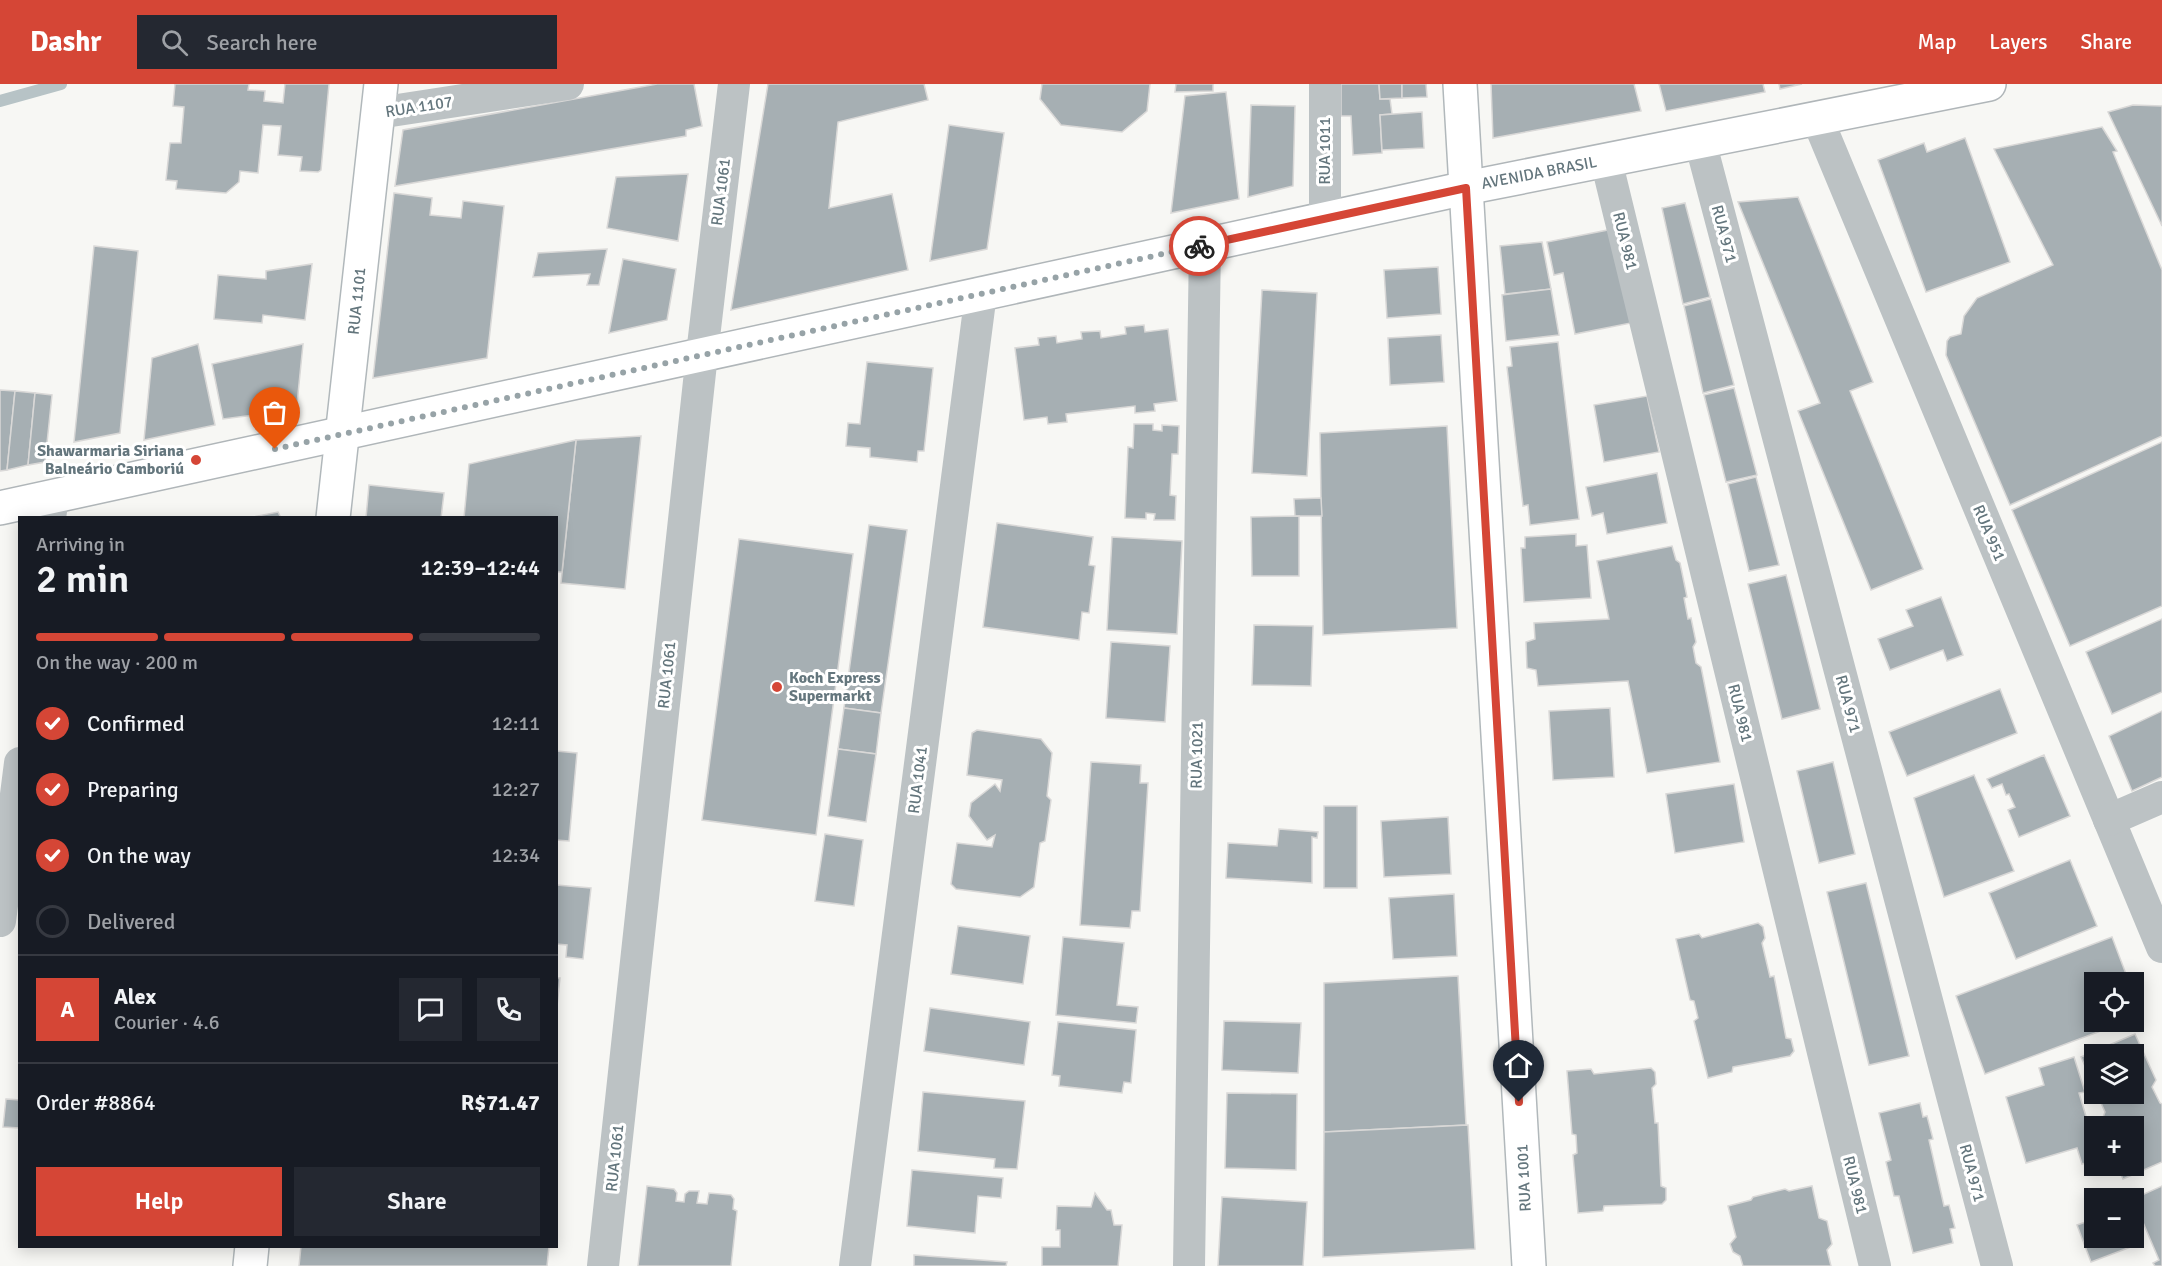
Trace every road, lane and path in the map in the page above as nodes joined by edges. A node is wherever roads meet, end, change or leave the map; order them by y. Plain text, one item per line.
1 (568, 84) edge
2 (734, 84) edge
3 (1325, 84) edge
4 (1460, 84) edge
5 (1977, 85) edge
6 (379, 98) edge
7 (1816, 118) junction
8 (1700, 141) junction
9 (1606, 160) junction
10 (1466, 188) junction
11 (1325, 218) junction
12 (1205, 245) junction
13 (981, 293) junction
14 (702, 354) junction
15 (342, 434) junction
16 (51, 507) edge
17 (0, 508) edge
18 (333, 516) edge
19 (18, 780) edge
20 (2162, 796) edge
21 (2109, 820) junction
22 (0, 921) edge
23 (2162, 947) edge
24 (252, 1248) edge
25 (250, 1266) edge
26 (603, 1266) edge
27 (855, 1266) edge
28 (1189, 1266) edge
29 (1529, 1266) edge
30 (1875, 1266) edge
31 (1997, 1266) edge

1 - 6 street, RUA 1107
2 - 14 street, RUA 1061
3 - 11 street, RUA 1011
4 - 10 main road, RUA 1001
5 - 7 main road, AVENIDA BRASIL
6 - 15 main road, RUA 1101
7 - 8 main road, AVENIDA BRASIL
7 - 21 street, RUA 951
8 - 9 main road, AVENIDA BRASIL
8 - 31 street, RUA 971
9 - 10 main road, AVENIDA BRASIL
9 - 30 street, RUA 981
10 - 11 main road, AVENIDA BRASIL
10 - 29 main road, RUA 1001
11 - 12 main road, AVENIDA BRASIL
12 - 13 main road, AVENIDA BRASIL
12 - 28 street, RUA 1021
13 - 14 main road, AVENIDA BRASIL
13 - 27 street, RUA 1041
14 - 15 main road, AVENIDA BRASIL
14 - 26 street, RUA 1061
15 - 16 main road, AVENIDA BRASIL
15 - 18 main road, RUA 1101
16 - 17 main road, AVENIDA BRASIL
19 - 22 street
20 - 21 street
21 - 23 street, RUA 951
24 - 25 main road

